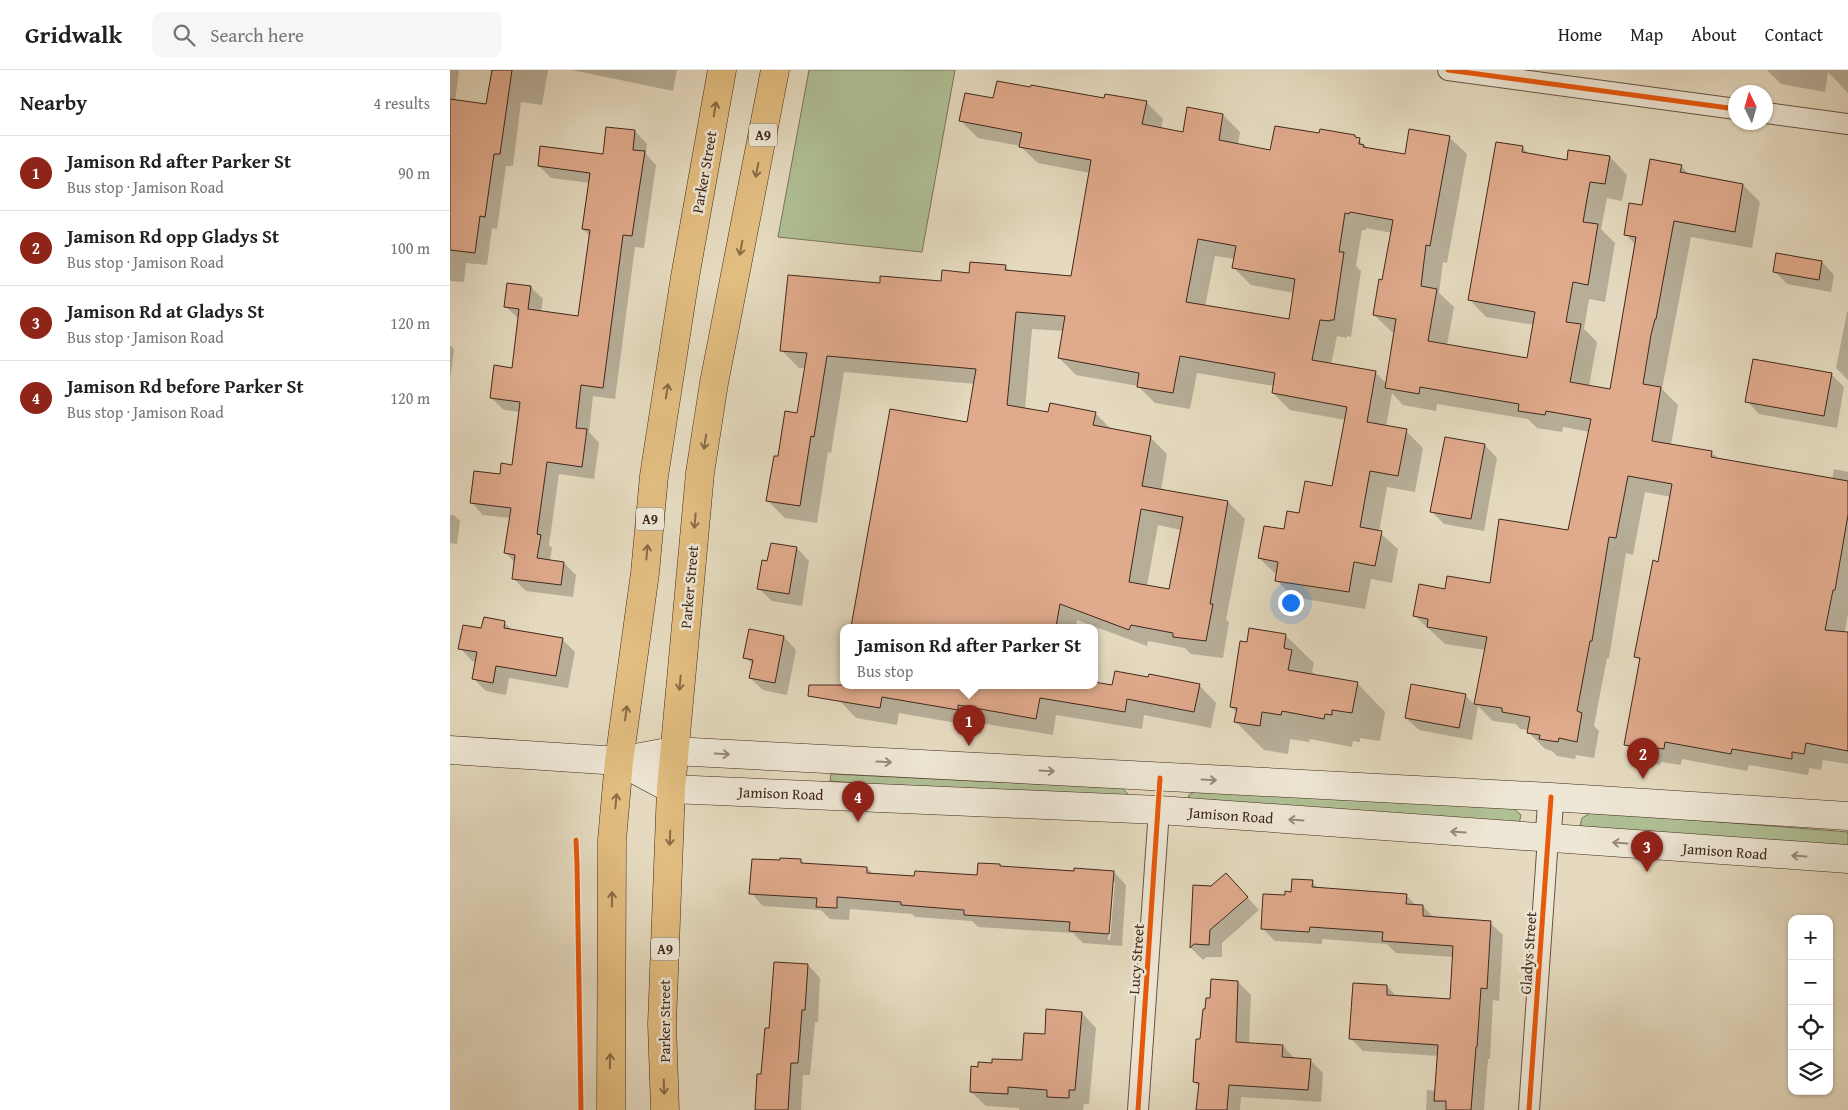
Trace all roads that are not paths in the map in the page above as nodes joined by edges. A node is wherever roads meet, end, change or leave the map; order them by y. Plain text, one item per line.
1 (722, 70) edge
2 (775, 70) edge
3 (1448, 70) edge
4 (1728, 108) edge
5 (1773, 114) edge
6 (1848, 124) edge
7 (450, 750) edge
8 (673, 751) junction
9 (620, 761) junction
10 (1160, 778) junction
11 (671, 789) junction
12 (1551, 797) junction
13 (1159, 810) junction
14 (1848, 816) edge
15 (1548, 838) junction
16 (1848, 859) edge
17 (610, 1110) edge
18 (665, 1110) edge
19 (1138, 1110) edge
20 (1529, 1110) edge

9 -> 1 highway, Parker Street / A9
2 -> 8 highway, Parker Street / A9
3 - 4 street
5 - 6 street
7 - 9 main road, Jamison Road
8 - 9 main road, Jamison Road
8 -> 10 main road, Jamison Road
8 - 11 highway, Parker Street / A9
9 - 11 main road, Jamison Road
17 -> 9 highway, Parker Street / A9
10 -> 12 main road, Jamison Road
10 - 13 street
11 - 13 main road, Jamison Road
11 -> 18 highway, Parker Street / A9
12 - 14 main road, Jamison Road
12 - 15 street, Gladys Street
15 -> 13 main road, Jamison Road
13 - 19 street, Lucy Street
16 -> 15 main road, Jamison Road
15 - 20 street, Gladys Street

